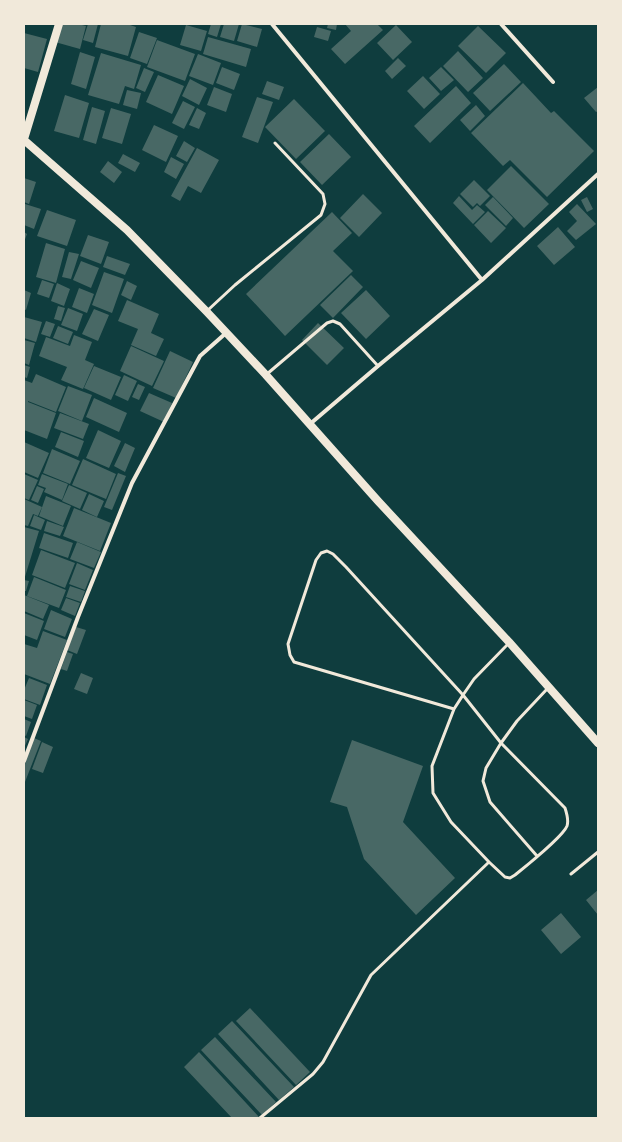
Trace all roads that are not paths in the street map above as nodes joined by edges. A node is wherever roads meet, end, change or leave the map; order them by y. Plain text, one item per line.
1 (59, 24) edge
2 (272, 24) edge
3 (501, 24) edge
4 (553, 82) dead end
5 (24, 140) edge
6 (275, 143) dead end
7 (598, 174) edge
8 (482, 280) junction
9 (207, 312) junction
10 (226, 333) junction
11 (378, 366) junction
12 (266, 375) junction
13 (310, 424) junction
14 (509, 642) junction
15 (548, 687) junction
16 (463, 695) junction
17 (454, 709) junction
18 (501, 742) junction
19 (598, 743) edge
20 (24, 761) edge
21 (598, 852) edge
22 (537, 856) junction
23 (488, 862) junction
24 (571, 874) dead end
25 (260, 1118) edge

1 - 5 main road
2 - 8 street
3 - 4 street
5 - 9 main road
6 - 9 lane
7 - 8 street
8 - 11 street
9 - 10 main road
10 - 12 main road
10 - 20 street
11 - 12 lane
11 - 13 street
12 - 13 main road
13 - 14 main road
14 - 15 main road
14 - 16 lane
15 - 18 lane
15 - 19 main road
16 - 17 lane
16 - 17 lane
16 - 18 lane
17 - 23 lane
18 - 22 lane
18 - 22 lane
21 - 24 lane
22 - 23 lane
23 - 25 lane

